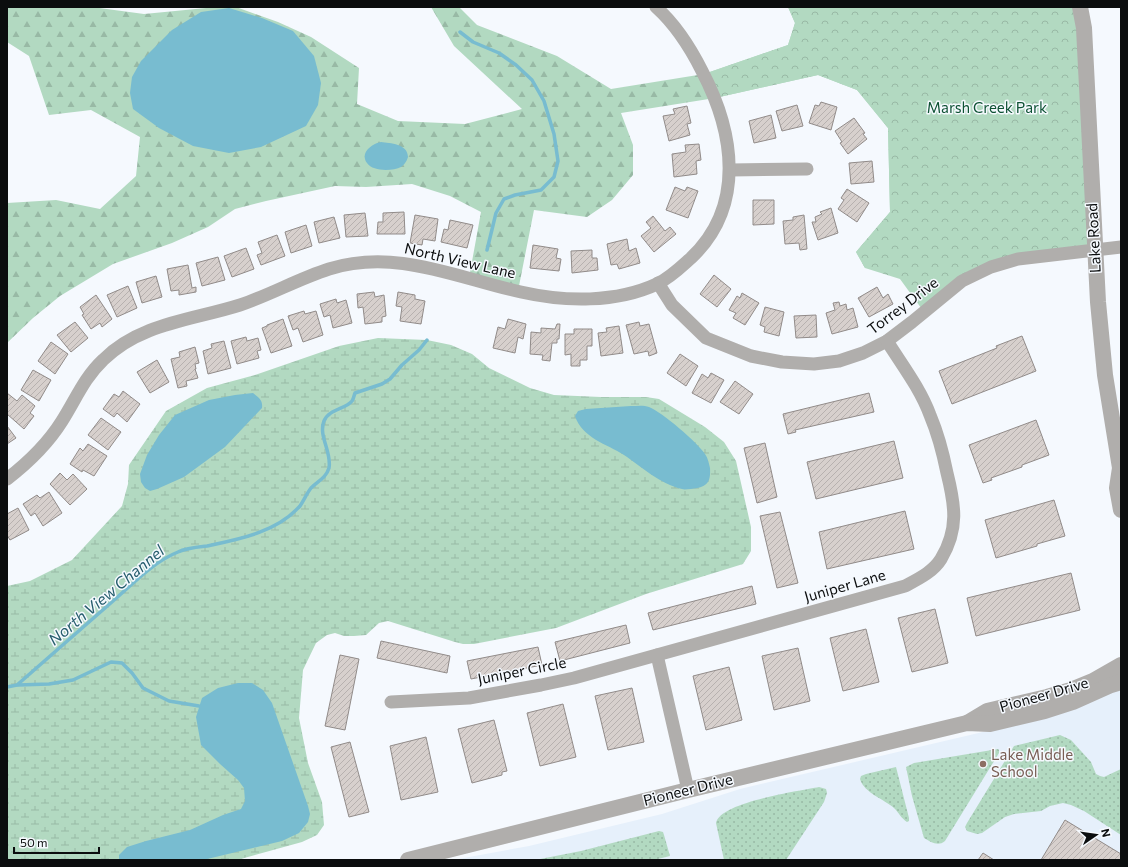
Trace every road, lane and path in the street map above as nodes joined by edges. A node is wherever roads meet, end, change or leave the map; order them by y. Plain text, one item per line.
1 (656, 7) edge
2 (1080, 7) edge
3 (807, 169) dead end
4 (730, 170) junction
5 (1121, 247) edge
6 (1094, 250) junction
7 (658, 283) junction
8 (886, 341) junction
9 (1120, 469) edge
10 (7, 479) edge
11 (1121, 510) edge
12 (657, 655) junction
13 (1121, 665) edge
14 (1121, 682) edge
15 (391, 702) dead end
16 (968, 723) junction
17 (688, 790) junction
18 (408, 860) edge

1 - 4 street, North View Lane
2 - 6 street, Lake Road
3 - 4 street
4 - 7 street, North View Lane
5 - 6 street, Torrey Drive
6 - 8 street, Torrey Drive
6 - 9 street, Lake Road
7 - 8 street, Torrey Drive
7 - 10 street, North View Lane
8 - 12 street, Juniper Lane
9 - 11 street, Lake Road
12 - 15 street, Juniper Circle
12 - 17 street
13 - 16 street, Pioneer Drive
14 - 16 street, Pioneer Drive
16 - 17 street, Pioneer Drive
17 - 18 street, Pioneer Drive

